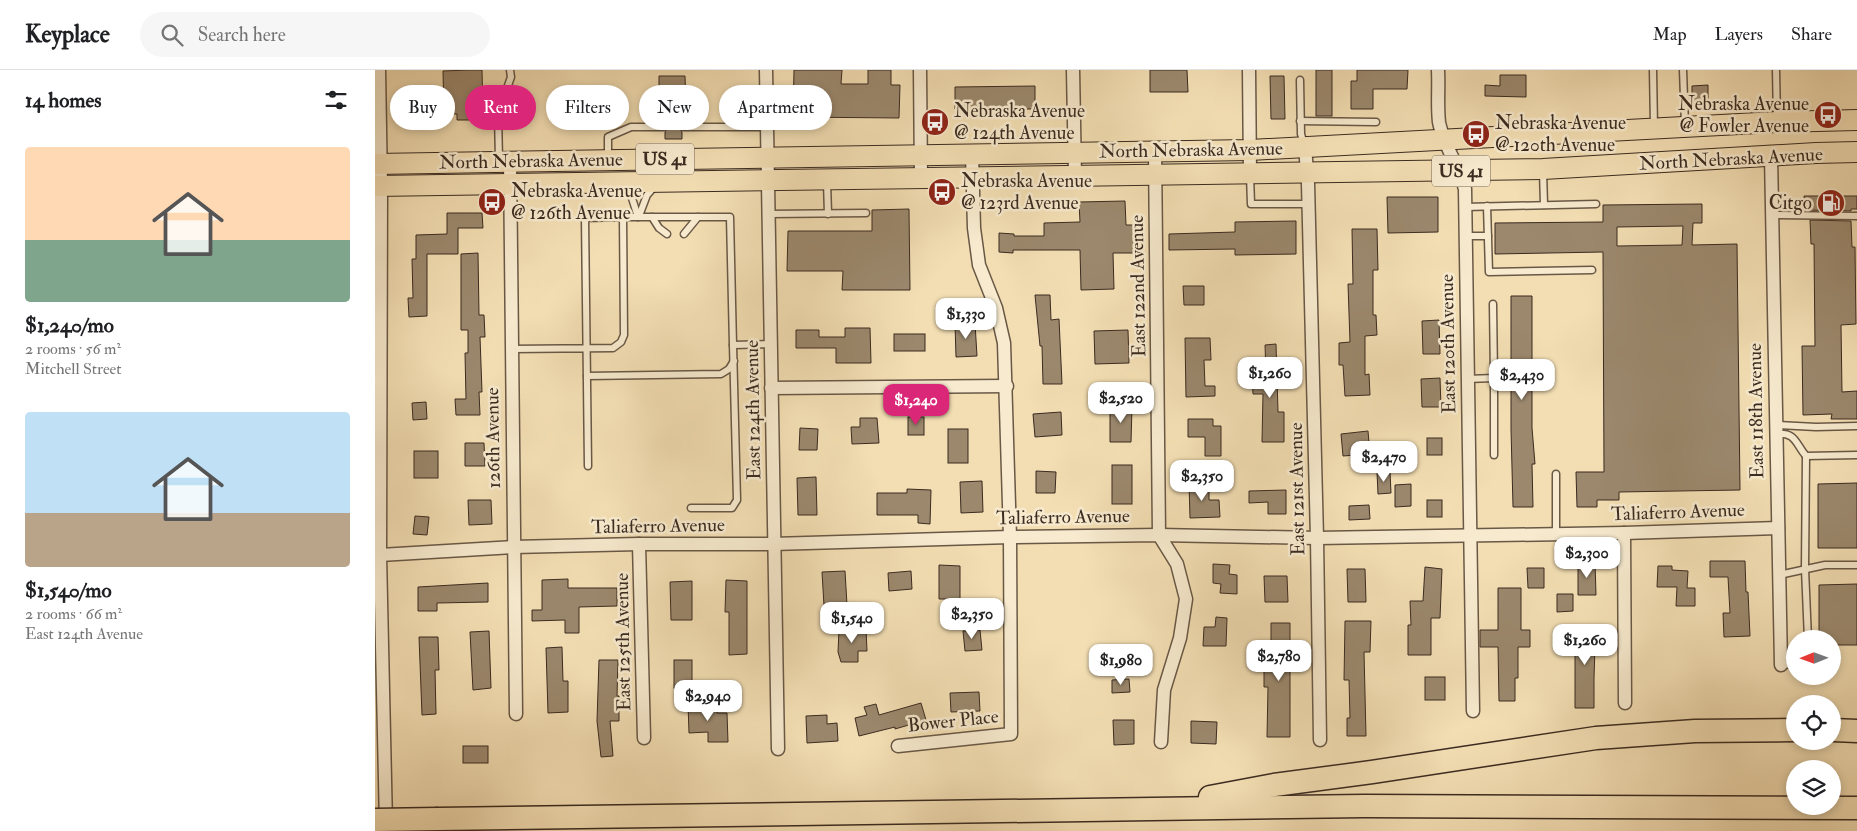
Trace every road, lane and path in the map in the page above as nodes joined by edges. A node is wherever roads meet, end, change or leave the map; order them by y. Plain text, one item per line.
1 (379, 70) edge
2 (510, 70) edge
3 (766, 70) edge
4 (920, 70) edge
5 (1073, 70) edge
6 (1249, 70) edge
7 (1439, 70) edge
8 (1653, 70) edge
9 (1683, 70) edge
10 (1777, 70) edge
11 (1300, 80) dead end
12 (766, 85) edge
13 (1857, 120) edge
14 (1301, 121) junction
15 (1376, 122) dead end
16 (1777, 122) junction
17 (1685, 126) junction
18 (639, 127) edge
19 (1654, 128) junction
20 (767, 130) edge
21 (1445, 139) junction
22 (1305, 147) junction
23 (1250, 150) junction
24 (1155, 151) junction
25 (1857, 152) edge
26 (1075, 153) junction
27 (972, 154) junction
28 (921, 155) junction
29 (1771, 156) junction
30 (767, 158) junction
31 (608, 160) junction
32 (504, 162) junction
33 (378, 164) edge
34 (1543, 169) junction
35 (1460, 171) junction
36 (1307, 173) junction
37 (1155, 174) junction
38 (1250, 174) junction
39 (1075, 175) junction
40 (921, 178) junction
41 (973, 178) junction
42 (827, 180) junction
43 (768, 181) junction
44 (658, 183) junction
45 (616, 184) junction
46 (378, 186) edge
47 (509, 186) junction
48 (1308, 204) junction
49 (1596, 204) dead end
50 (1544, 205) junction
51 (1487, 206) junction
52 (1465, 207) junction
53 (867, 213) dead end
54 (769, 214) junction
55 (828, 214) junction
56 (1772, 215) junction
57 (1857, 216) edge
58 (639, 217) junction
59 (652, 217) junction
60 (698, 217) junction
61 (623, 218) junction
62 (378, 230) edge
63 (667, 234) dead end
64 (684, 234) dead end
65 (1465, 236) junction
66 (1488, 236) junction
67 (1592, 270) dead end
68 (1493, 304) dead end
69 (771, 344) junction
70 (733, 345) junction
71 (586, 348) junction
72 (511, 349) junction
73 (734, 361) junction
74 (587, 376) junction
75 (1494, 378) junction
76 (1467, 379) junction
77 (1007, 386) junction
78 (771, 388) junction
79 (1857, 426) edge
80 (1775, 429) junction
81 (1494, 455) dead end
82 (1857, 455) edge
83 (1806, 456) junction
84 (589, 466) dead end
85 (1556, 474) dead end
86 (691, 508) dead end
87 (1778, 528) junction
88 (1623, 533) junction
89 (1557, 534) junction
90 (1159, 535) junction
91 (1469, 535) junction
92 (1010, 537) junction
93 (1317, 538) junction
94 (639, 544) junction
95 (773, 544) junction
96 (513, 548) junction
97 (379, 555) junction
98 (1857, 565) edge
99 (1805, 569) junction
100 (1779, 575) junction
101 (1808, 630) edge
102 (1781, 665) joint
103 (1786, 665) edge
104 (1625, 702) dead end
105 (1473, 711) dead end
106 (516, 714) dead end
107 (1786, 730) edge
108 (644, 738) dead end
109 (1320, 740) dead end
110 (1161, 742) dead end
111 (898, 746) dead end
112 (778, 749) dead end
113 (1153, 808) junction
114 (1857, 808) edge
115 (375, 820) edge
116 (386, 831) edge

1 - 33 street
2 - 32 lane
3 - 12 street, East 124th Avenue
4 - 28 street
5 - 26 street
6 - 23 street
7 - 21 street, East 120th Avenue
8 - 19 lane
9 - 17 lane
10 - 16 lane
11 - 14 lane
13 - 16 main road, North Nebraska Avenue / US 41
14 - 15 lane
14 - 22 lane
16 - 17 main road, North Nebraska Avenue / US 41
17 - 19 main road, North Nebraska Avenue / US 41
18 - 31 lane
19 - 21 main road, North Nebraska Avenue / US 41
20 - 30 street, East 124th Avenue
21 - 22 main road, North Nebraska Avenue / US 41
21 - 35 street, East 120th Avenue
22 - 23 main road, North Nebraska Avenue / US 41
22 - 36 street, East 121st Avenue
23 - 24 main road, North Nebraska Avenue / US 41
23 - 38 street
24 - 26 main road, North Nebraska Avenue / US 41
24 - 37 street, East 122nd Avenue
25 - 29 main road, North Nebraska Avenue / US 41
26 - 27 main road, North Nebraska Avenue / US 41
26 - 39 street
27 - 28 main road, North Nebraska Avenue / US 41
27 - 41 street
28 - 30 main road, North Nebraska Avenue / US 41
28 - 40 street
29 - 34 main road, North Nebraska Avenue / US 41
29 - 56 street, East 118th Avenue
30 - 31 main road, North Nebraska Avenue / US 41
30 - 43 street, East 124th Avenue
31 - 32 main road, North Nebraska Avenue / US 41
32 - 33 main road, North Nebraska Avenue / US 41
32 - 47 street, 126th Avenue
33 - 46 street
34 - 35 main road, North Nebraska Avenue / US 41
34 - 50 lane
35 - 36 main road, North Nebraska Avenue / US 41
35 - 52 street, East 120th Avenue
36 - 38 main road, North Nebraska Avenue / US 41
36 - 48 street, East 121st Avenue
37 - 38 main road, North Nebraska Avenue / US 41
37 - 39 main road, North Nebraska Avenue / US 41
37 - 90 street, East 122nd Avenue
38 - 48 lane
39 - 41 main road, North Nebraska Avenue / US 41
40 - 41 main road, North Nebraska Avenue / US 41
40 - 42 main road, North Nebraska Avenue / US 41
41 - 77 street
42 - 43 main road, North Nebraska Avenue / US 41
42 - 55 lane
43 - 44 main road, North Nebraska Avenue / US 41
43 - 54 street, East 124th Avenue
44 - 45 main road, North Nebraska Avenue / US 41
44 - 58 lane
45 - 47 main road, North Nebraska Avenue / US 41
45 - 58 lane
46 - 47 main road, North Nebraska Avenue / US 41
46 - 62 street
47 - 72 street, 126th Avenue
48 - 93 street, East 121st Avenue
49 - 50 lane
50 - 51 lane
51 - 52 lane
51 - 66 lane
52 - 65 street, East 120th Avenue
53 - 55 lane
54 - 55 lane
54 - 69 street, East 124th Avenue
56 - 57 lane
56 - 80 street, East 118th Avenue
58 - 59 lane
58 - 61 lane
59 - 60 lane
59 - 63 lane
60 - 64 lane
60 - 70 lane
61 - 71 lane
61 - 71 lane
62 - 97 street
65 - 66 lane
65 - 76 street, East 120th Avenue
66 - 67 lane
68 - 75 lane
69 - 70 lane
69 - 78 street, East 124th Avenue
70 - 73 lane
71 - 72 lane
71 - 74 lane
72 - 96 street, 126th Avenue
73 - 74 lane
73 - 86 lane
74 - 84 lane
75 - 76 lane
75 - 81 lane
76 - 91 street, East 120th Avenue
77 - 78 street
77 - 92 street
78 - 95 street, East 124th Avenue
79 - 80 lane
80 - 83 lane
80 - 87 street, East 118th Avenue
82 - 83 lane
83 - 99 lane
85 - 89 lane
87 - 88 street, Taliaferro Avenue
87 - 100 street, East 118th Avenue
88 - 89 street, Taliaferro Avenue
88 - 104 street
89 - 91 street, Taliaferro Avenue
90 - 92 street, Taliaferro Avenue
90 - 93 street, Taliaferro Avenue
90 - 110 street
91 - 93 street, Taliaferro Avenue
91 - 105 street, East 120th Avenue
92 - 95 street, Taliaferro Avenue
92 - 111 street, Bower Place
93 - 109 street, East 121st Avenue
94 - 95 street, Taliaferro Avenue
94 - 96 street, Taliaferro Avenue
94 - 108 street, East 125th Avenue
95 - 112 street, East 124th Avenue
96 - 97 street, Taliaferro Avenue
96 - 106 street, 126th Avenue
97 - 116 street
98 - 99 lane
99 - 100 lane
99 - 101 lane
100 - 102 street, East 118th Avenue
102 - 103 lane
107 - 113 highway
113 - 114 highway
113 - 115 highway, bridge

